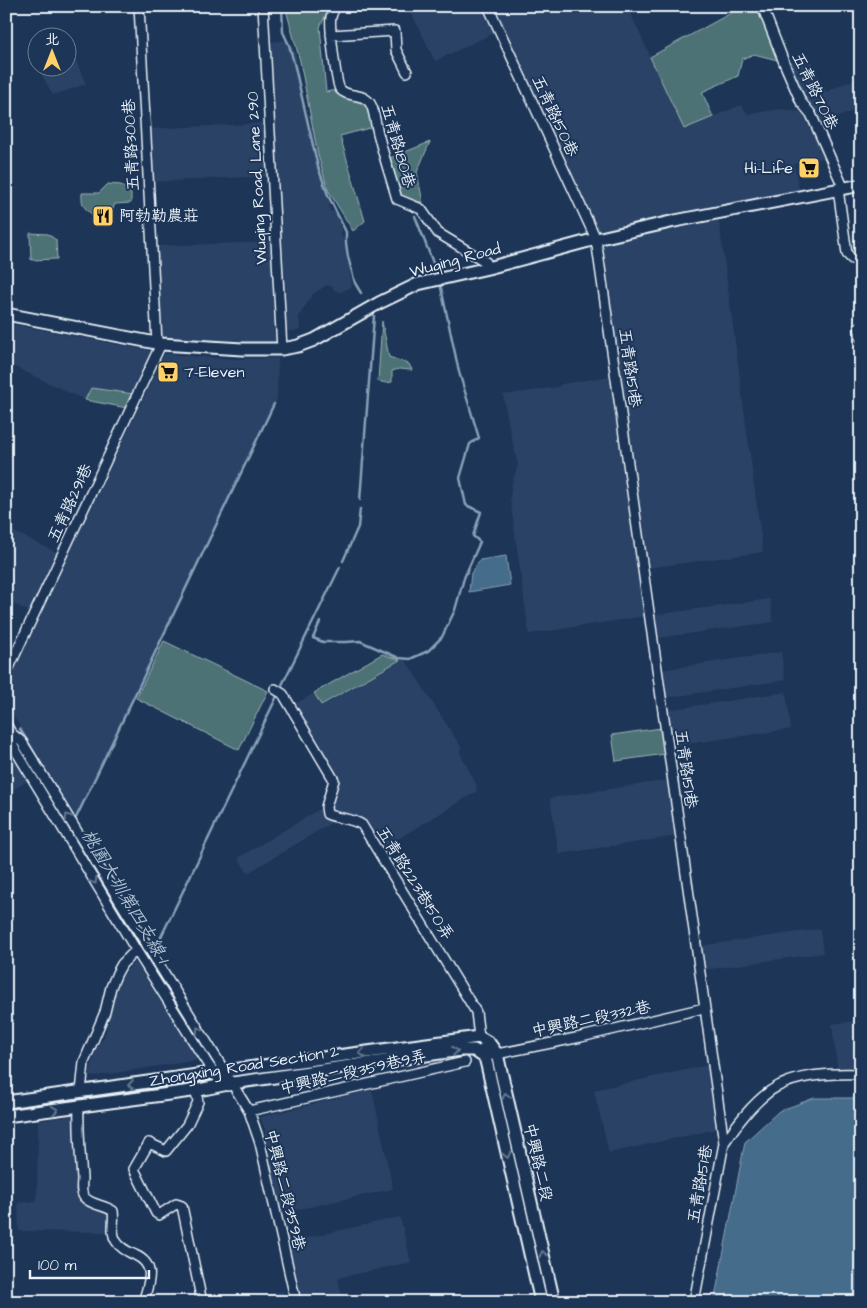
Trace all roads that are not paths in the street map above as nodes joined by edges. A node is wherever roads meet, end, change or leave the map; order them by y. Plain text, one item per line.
1 (139, 6) edge
2 (263, 6) edge
3 (336, 6) edge
4 (488, 6) edge
5 (762, 6) edge
6 (331, 36) junction
7 (407, 72) dead end
8 (861, 185) edge
9 (841, 189) junction
10 (596, 239) junction
11 (861, 256) edge
12 (488, 268) junction
13 (6, 314) edge
14 (861, 326) edge
15 (861, 338) edge
16 (159, 343) junction
17 (282, 349) junction
18 (6, 674) edge
19 (275, 689) dead end
20 (6, 724) edge
21 (11, 733) junction
22 (136, 950) junction
23 (704, 1008) junction
24 (479, 1037) junction
25 (497, 1054) junction
26 (484, 1057) junction
27 (465, 1062) dead end
28 (219, 1072) junction
29 (861, 1074) edge
30 (231, 1086) junction
31 (199, 1090) junction
32 (81, 1092) junction
33 (6, 1102) edge
34 (79, 1106) junction
35 (249, 1111) junction
36 (6, 1116) edge
37 (724, 1143) junction
38 (553, 1299) edge
39 (540, 1300) edge
40 (143, 1302) edge
41 (202, 1302) edge
42 (296, 1302) edge
43 (694, 1302) edge

1 - 16 street, 五青路300巷
2 - 17 street, Wuqing Road, Lane 290
3 - 6 street, 五青路180巷
4 - 10 street, 五青路150巷
5 - 9 street, 五青路70巷
6 - 7 street
6 - 12 street, 五青路180巷
8 - 9 street, Wuqing Road
9 - 10 street, Wuqing Road
9 - 11 street, 五青路70巷
10 - 12 street, Wuqing Road
10 - 23 street, 五青路151巷
12 - 17 street, Wuqing Road
13 - 16 street, Wuqing Road
14 - 15 street
16 - 17 street, Wuqing Road
16 - 18 street, 五青路291巷
19 - 24 street, 五青路223巷150弄
20 - 21 street
21 -> 22 street
28 -> 21 street
22 - 28 street
22 - 32 street
23 - 25 street, 中興路二段332巷
23 - 37 street, 五青路151巷
24 - 25 street
24 - 26 street, 中興路二段
24 -> 28 street, Zhongxing Road Section 2
25 - 26 street, 中興路二段332巷
38 -> 25 street, 中興路二段
30 -> 26 street, Zhongxing Road Section 2
26 -> 39 street, 中興路二段
27 - 35 street, 中興路二段359巷9弄
28 - 30 street, 中興路二段359巷
28 -> 32 street, Zhongxing Road Section 2
29 - 37 street
30 - 31 street, Zhongxing Road Section 2
30 - 35 street, 中興路二段359巷
31 - 34 street, Zhongxing Road Section 2
31 - 41 street
32 - 33 street, Zhongxing Road Section 2
32 - 34 street
36 -> 34 street, Zhongxing Road Section 2
34 - 40 street
35 - 42 street, 中興路二段359巷
37 - 43 street, 五青路151巷
38 - 39 street

